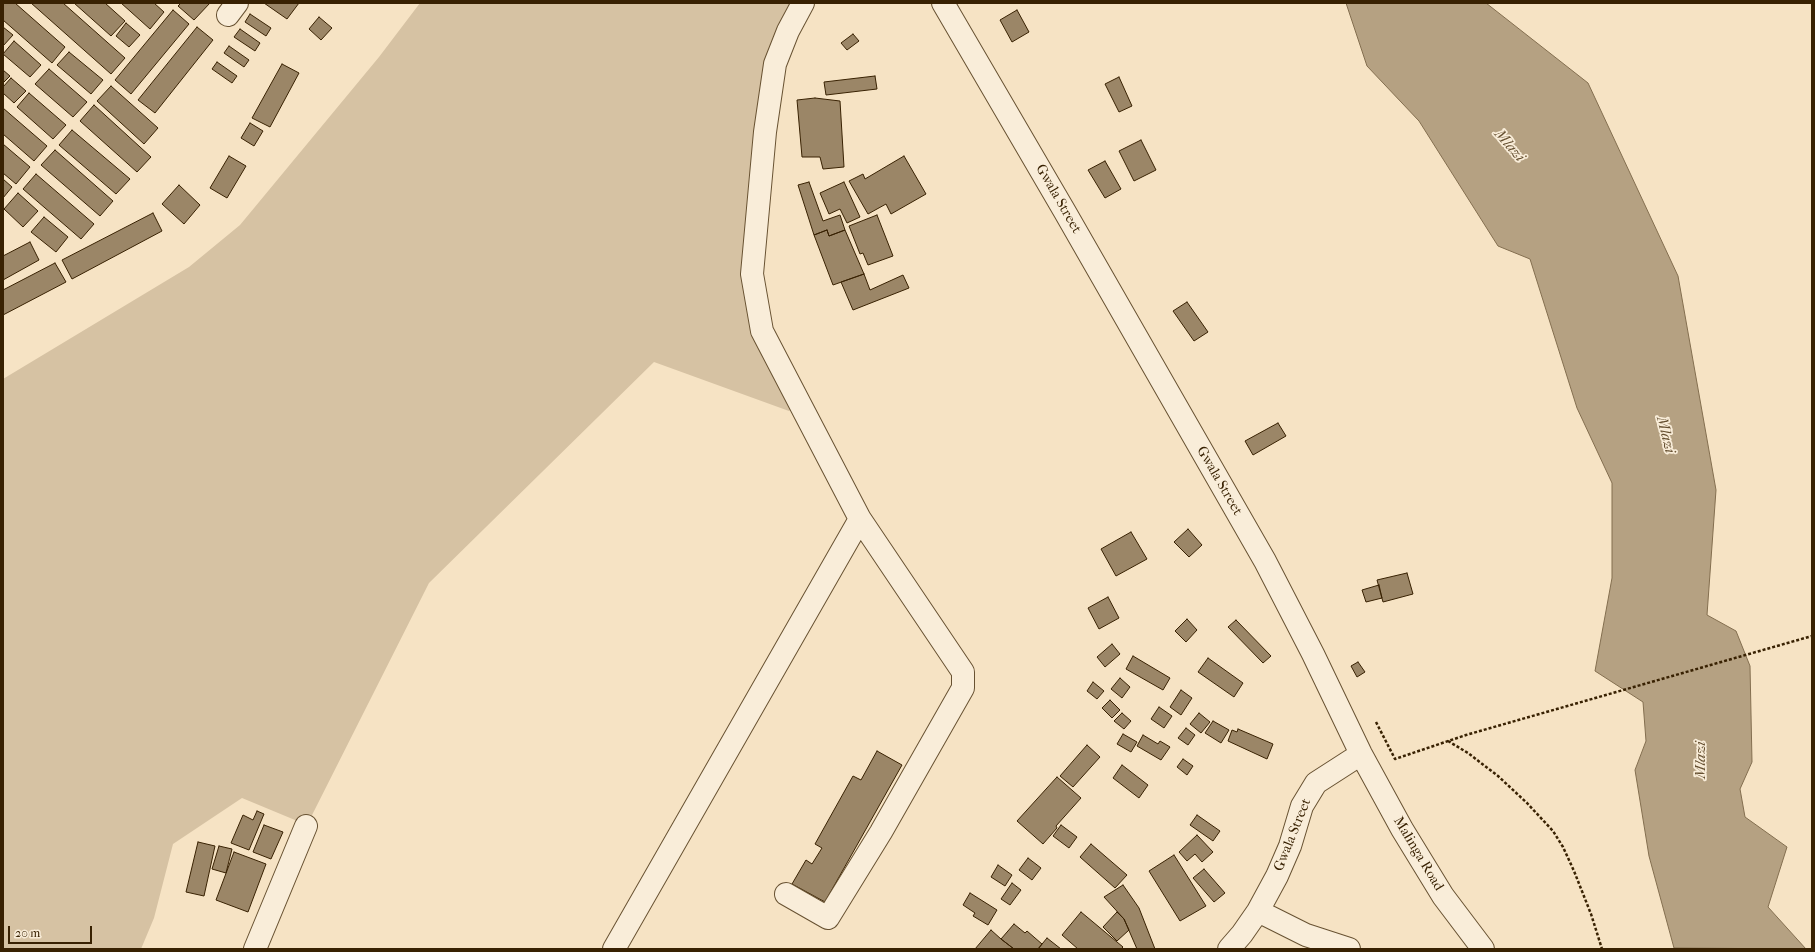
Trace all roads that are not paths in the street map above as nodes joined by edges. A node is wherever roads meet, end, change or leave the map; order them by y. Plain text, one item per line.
1 (803, 3) edge
2 (943, 3) edge
3 (860, 518) junction
4 (1361, 754) junction
5 (306, 826) dead end
6 (786, 894) dead end
7 (1258, 911) junction
8 (1231, 948) edge
9 (255, 949) edge
10 (614, 949) edge
11 (1349, 949) edge
12 (1483, 949) edge

1 - 3 street
2 - 4 street, Gwala Street
3 - 6 street
3 - 10 street
4 - 7 street, Gwala Street
4 - 12 street, Malinga Road
5 - 9 street
7 - 8 street, Gwala Street
7 - 11 street

